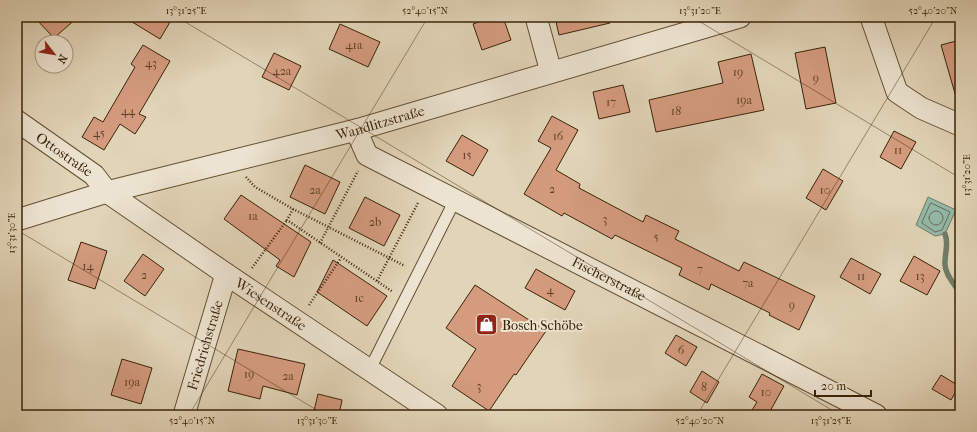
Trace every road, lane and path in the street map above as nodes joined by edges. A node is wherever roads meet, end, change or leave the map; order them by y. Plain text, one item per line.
1 (536, 17) edge
2 (740, 17) edge
3 (871, 17) edge
4 (552, 72) junction
5 (17, 121) edge
6 (960, 125) edge
7 (356, 130) junction
8 (367, 155) junction
9 (236, 160) junction
10 (428, 185) junction
11 (106, 192) junction
12 (455, 200) junction
13 (293, 209) junction
14 (17, 220) edge
15 (287, 220) junction
16 (329, 227) junction
17 (320, 243) junction
18 (341, 258) junction
19 (389, 258) junction
20 (418, 272) junction
21 (234, 279) junction
22 (377, 281) junction
23 (405, 300) junction
24 (298, 322) junction
25 (370, 369) junction
26 (184, 415) edge
27 (437, 415) edge
28 (876, 415) edge

1 - 4 street
2 - 4 street, Wandlitzstraße
3 - 6 street
4 - 7 street, Wandlitzstraße
5 - 11 street, Ottostraße
7 - 8 street
7 - 9 street, Wandlitzstraße
8 - 10 street, Fischerstraße
8 - 16 path
9 - 11 street, Wandlitzstraße
9 - 13 path
10 - 12 street, Fischerstraße
10 - 19 path
11 - 14 street, Wandlitzstraße
11 - 21 street, Wiesenstraße
12 - 20 lane
12 - 28 street, Fischerstraße
13 - 15 path
13 - 16 path
15 - 17 path
15 - 21 path
16 - 17 path
16 - 19 path
17 - 18 path
18 - 22 path
18 - 24 path
19 - 20 path
19 - 22 path
20 - 23 lane
21 - 24 street, Wiesenstraße
21 - 26 street, Friedrichstraße
22 - 23 path
23 - 25 lane
24 - 25 street, Wiesenstraße
25 - 27 street, Wiesenstraße

